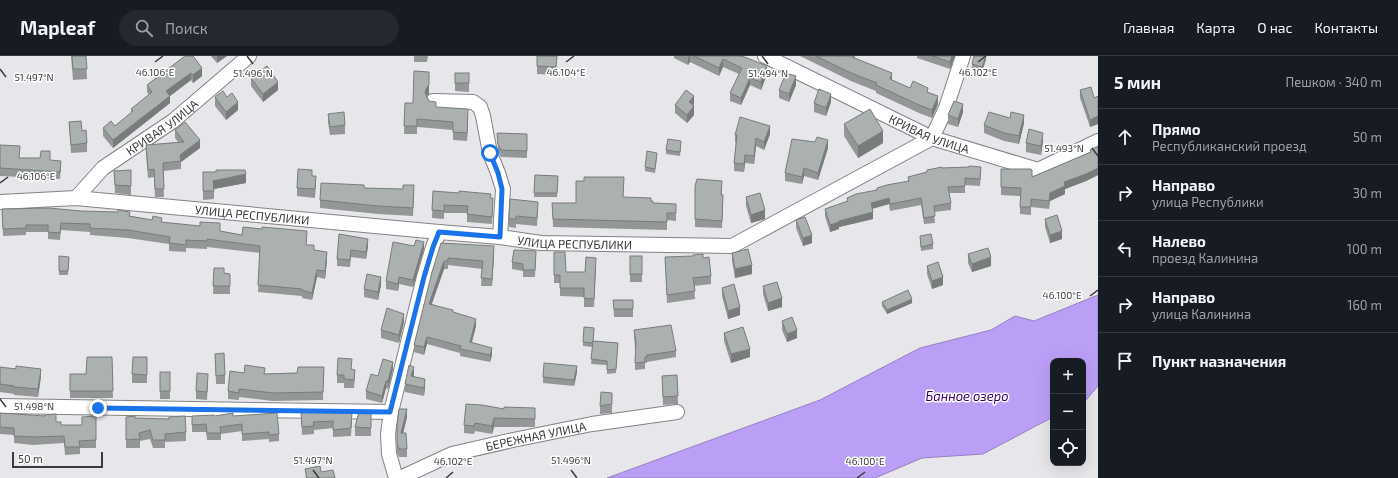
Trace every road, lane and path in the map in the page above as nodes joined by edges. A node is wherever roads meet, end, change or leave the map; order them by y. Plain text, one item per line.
1 (250, 56) edge
2 (766, 56) edge
3 (963, 56) edge
4 (433, 101) edge
5 (932, 138) junction
6 (1098, 142) edge
7 (76, 198) junction
8 (0, 202) edge
9 (439, 232) junction
10 (500, 237) junction
11 (0, 406) edge
12 (390, 412) junction
13 (677, 412) dead end
14 (396, 478) edge
15 (400, 478) edge

1 - 7 street, КРИВАЯ УЛИЦА
2 - 5 street, КРИВАЯ УЛИЦА
3 - 5 street
4 - 10 street
5 - 6 street, КРИВАЯ УЛИЦА
5 - 10 street, УЛИЦА РЕСПУБЛИКИ
7 - 8 street, УЛИЦА РЕСПУБЛИКИ
7 - 9 street, УЛИЦА РЕСПУБЛИКИ
9 - 10 street, УЛИЦА РЕСПУБЛИКИ
9 - 12 street
11 - 12 street
12 - 14 street
13 - 15 street, БЕРЕЖНАЯ УЛИЦА

